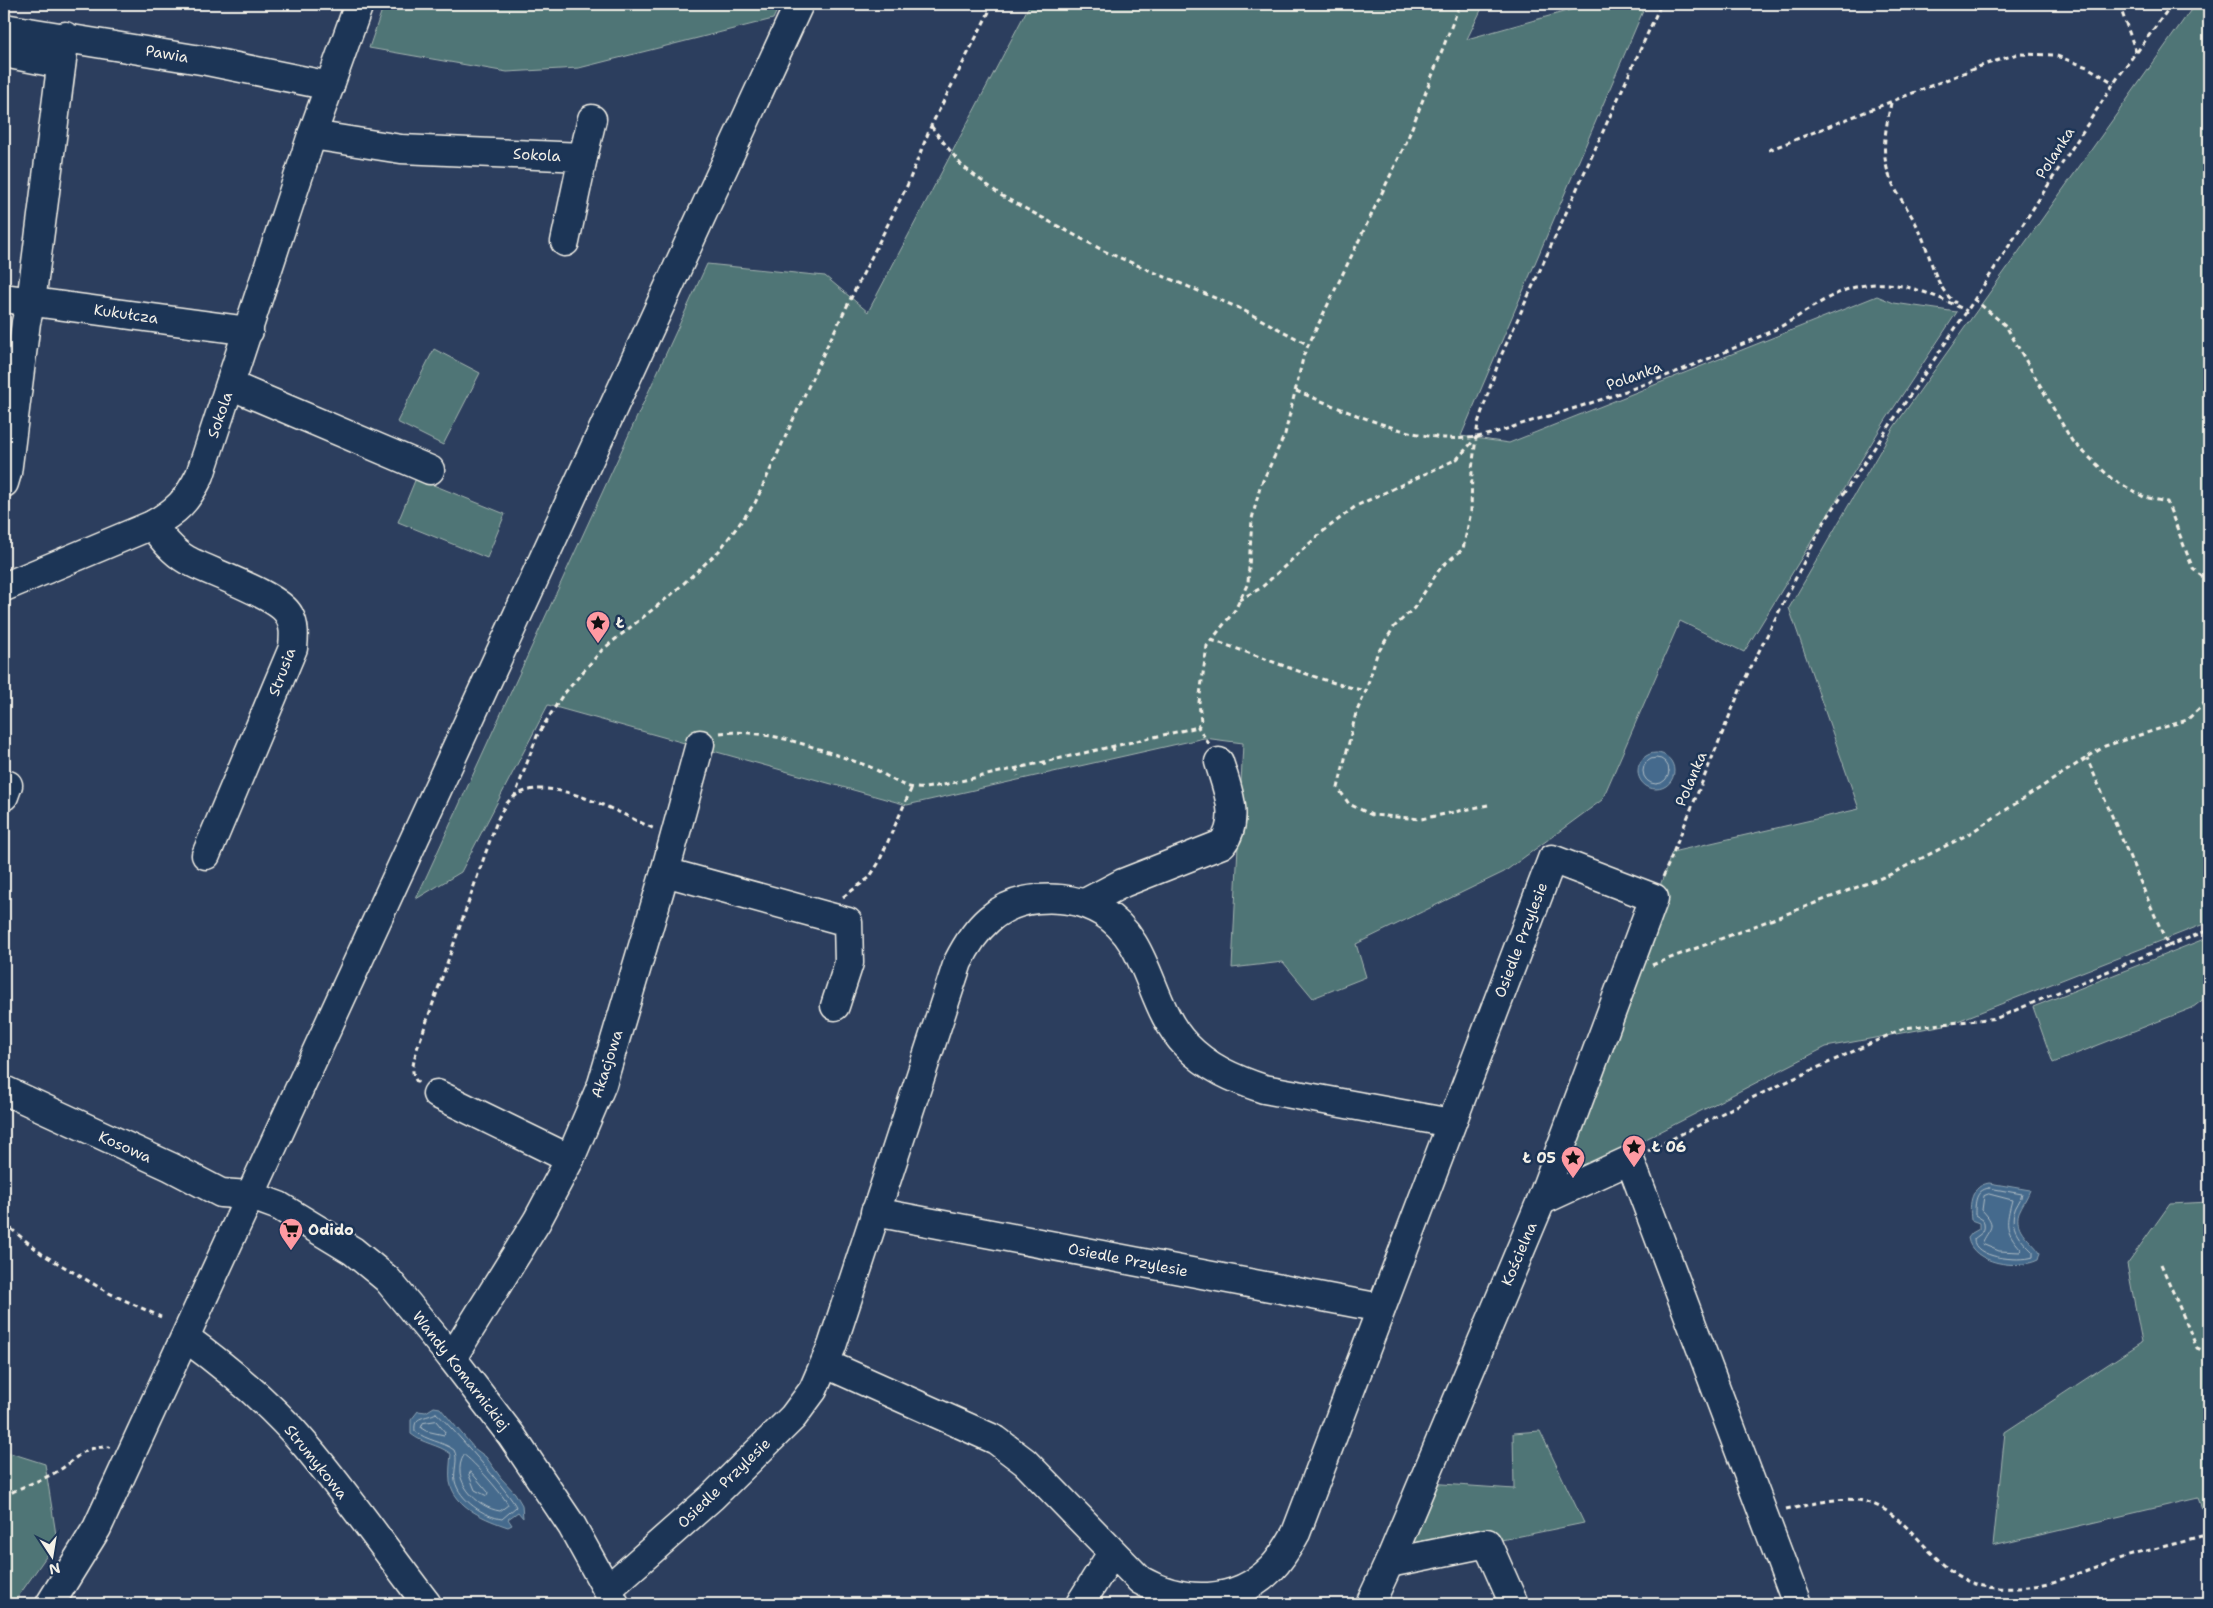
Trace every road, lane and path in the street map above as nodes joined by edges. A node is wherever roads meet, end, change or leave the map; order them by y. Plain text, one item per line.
1 (359, 4) edge
2 (799, 4) edge
3 (993, 4) edge
4 (1460, 4) edge
5 (1661, 4) edge
6 (2119, 4) edge
7 (2172, 4) edge
8 (4, 28) edge
9 (65, 36) junction
10 (4, 52) edge
11 (2136, 52) junction
12 (61, 64) junction
13 (2114, 83) junction
14 (330, 86) junction
15 (1891, 103) junction
16 (592, 119) dead end
17 (932, 126) junction
18 (312, 135) junction
19 (1769, 150) dead end
20 (583, 157) junction
21 (565, 242) dead end
22 (4, 298) edge
23 (1974, 299) junction
24 (31, 302) junction
25 (1967, 310) junction
26 (249, 331) junction
27 (1309, 345) junction
28 (230, 385) junction
29 (1296, 390) junction
30 (1477, 437) junction
31 (430, 470) dead end
32 (4, 483) edge
33 (152, 525) junction
34 (2209, 582) edge
35 (4, 587) edge
36 (1239, 600) junction
37 (1211, 640) junction
38 (1366, 691) junction
39 (2209, 699) edge
40 (700, 744) joint
41 (1113, 746) junction
42 (1114, 753) dead end
43 (2087, 758) junction
44 (1044, 761) junction
45 (1219, 762) dead end
46 (1016, 767) junction
47 (1046, 769) dead end
48 (1018, 776) dead end
49 (912, 787) junction
50 (514, 798) junction
51 (1488, 805) dead end
52 (674, 837) junction
53 (206, 855) dead end
54 (665, 872) junction
55 (1654, 898) junction
56 (1085, 903) junction
57 (818, 914) junction
58 (2209, 930) edge
59 (2168, 946) junction
60 (1625, 975) junction
61 (835, 1006) dead end
62 (4, 1090) edge
63 (437, 1094) joint
64 (1451, 1124) junction
65 (570, 1159) junction
66 (1630, 1160) junction
67 (249, 1196) junction
68 (1541, 1201) junction
69 (875, 1212) junction
70 (4, 1223) edge
71 (2161, 1264) dead end
72 (1381, 1308) junction
73 (161, 1317) dead end
74 (186, 1338) junction
75 (2209, 1353) edge
76 (452, 1358) junction
77 (826, 1364) junction
78 (131, 1455) junction
79 (4, 1497) edge
80 (1763, 1515) junction
81 (2209, 1535) edge
82 (1112, 1553) junction
83 (1389, 1562) junction
84 (612, 1597) edge
85 (50, 1604) edge
86 (427, 1604) edge
87 (1080, 1604) edge
88 (1370, 1604) edge
89 (1514, 1604) edge
90 (1797, 1604) edge

1 - 14 street, Sokola
2 - 67 street
3 - 17 path
4 - 27 path
5 - 30 path
6 - 11 path
7 - 11 path, Polanka
8 - 9 street, Pawia
9 - 12 street
9 - 14 street, Pawia
10 - 12 street
11 - 13 path, Polanka
12 - 24 street
13 - 15 path
13 - 23 path, Polanka
14 - 18 street, Sokola
15 - 19 path
15 - 25 path
16 - 20 street, Sokola
17 - 27 path
17 - 50 path
18 - 20 street, Sokola
18 - 26 street, Sokola
20 - 21 street, Sokola
22 - 24 street, Kukułcza
23 - 25 path, Polanka
23 - 34 path
24 - 26 street, Kukułcza
24 - 32 street
25 - 30 path, Polanka
25 - 55 path, Polanka
26 - 28 street, Sokola
27 - 29 path
28 - 31 street
28 - 33 street, Sokola
29 - 30 path, Polanka
29 - 36 path
30 - 36 path
30 - 38 path
33 - 35 street, Sokola
33 - 53 street, Strusia
36 - 37 path
37 - 38 path
37 - 41 path
38 - 51 path
39 - 43 path
40 - 49 path
40 - 52 street, Akacjowa
41 - 42 path
41 - 44 path
43 - 59 path
43 - 60 path
44 - 46 path
44 - 47 path
45 - 56 street
46 - 48 path
46 - 49 path
49 - 57 path
50 - 52 path
50 - 63 path
52 - 54 street, Akacjowa
54 - 57 street
54 - 65 street, Akacjowa
55 - 60 street, Kościelna
55 - 64 street, Osiedle Przylesie
56 - 64 street, Osiedle Przylesie
56 - 69 street, Osiedle Przylesie
57 - 61 street
58 - 59 path
59 - 66 path
60 - 68 street, Kościelna
62 - 67 street, Kosowa
63 - 65 street
64 - 72 street, Osiedle Przylesie
65 - 76 street, Akacjowa
66 - 68 street
66 - 80 street
67 - 74 street
67 - 76 street, Wandy Komarnickiej
68 - 83 street, Kościelna
69 - 72 street, Osiedle Przylesie
69 - 77 street, Osiedle Przylesie
70 - 73 path
71 - 75 path
72 - 82 street, Osiedle Przylesie
74 - 78 street
74 - 86 street, Strumykowa
76 - 84 street, Wandy Komarnickiej
77 - 82 street, Osiedle Przylesie
77 - 84 street, Osiedle Przylesie
78 - 79 path
78 - 85 street
80 - 81 path
80 - 90 street
82 - 87 street
83 - 88 street, Kościelna
83 - 89 street

